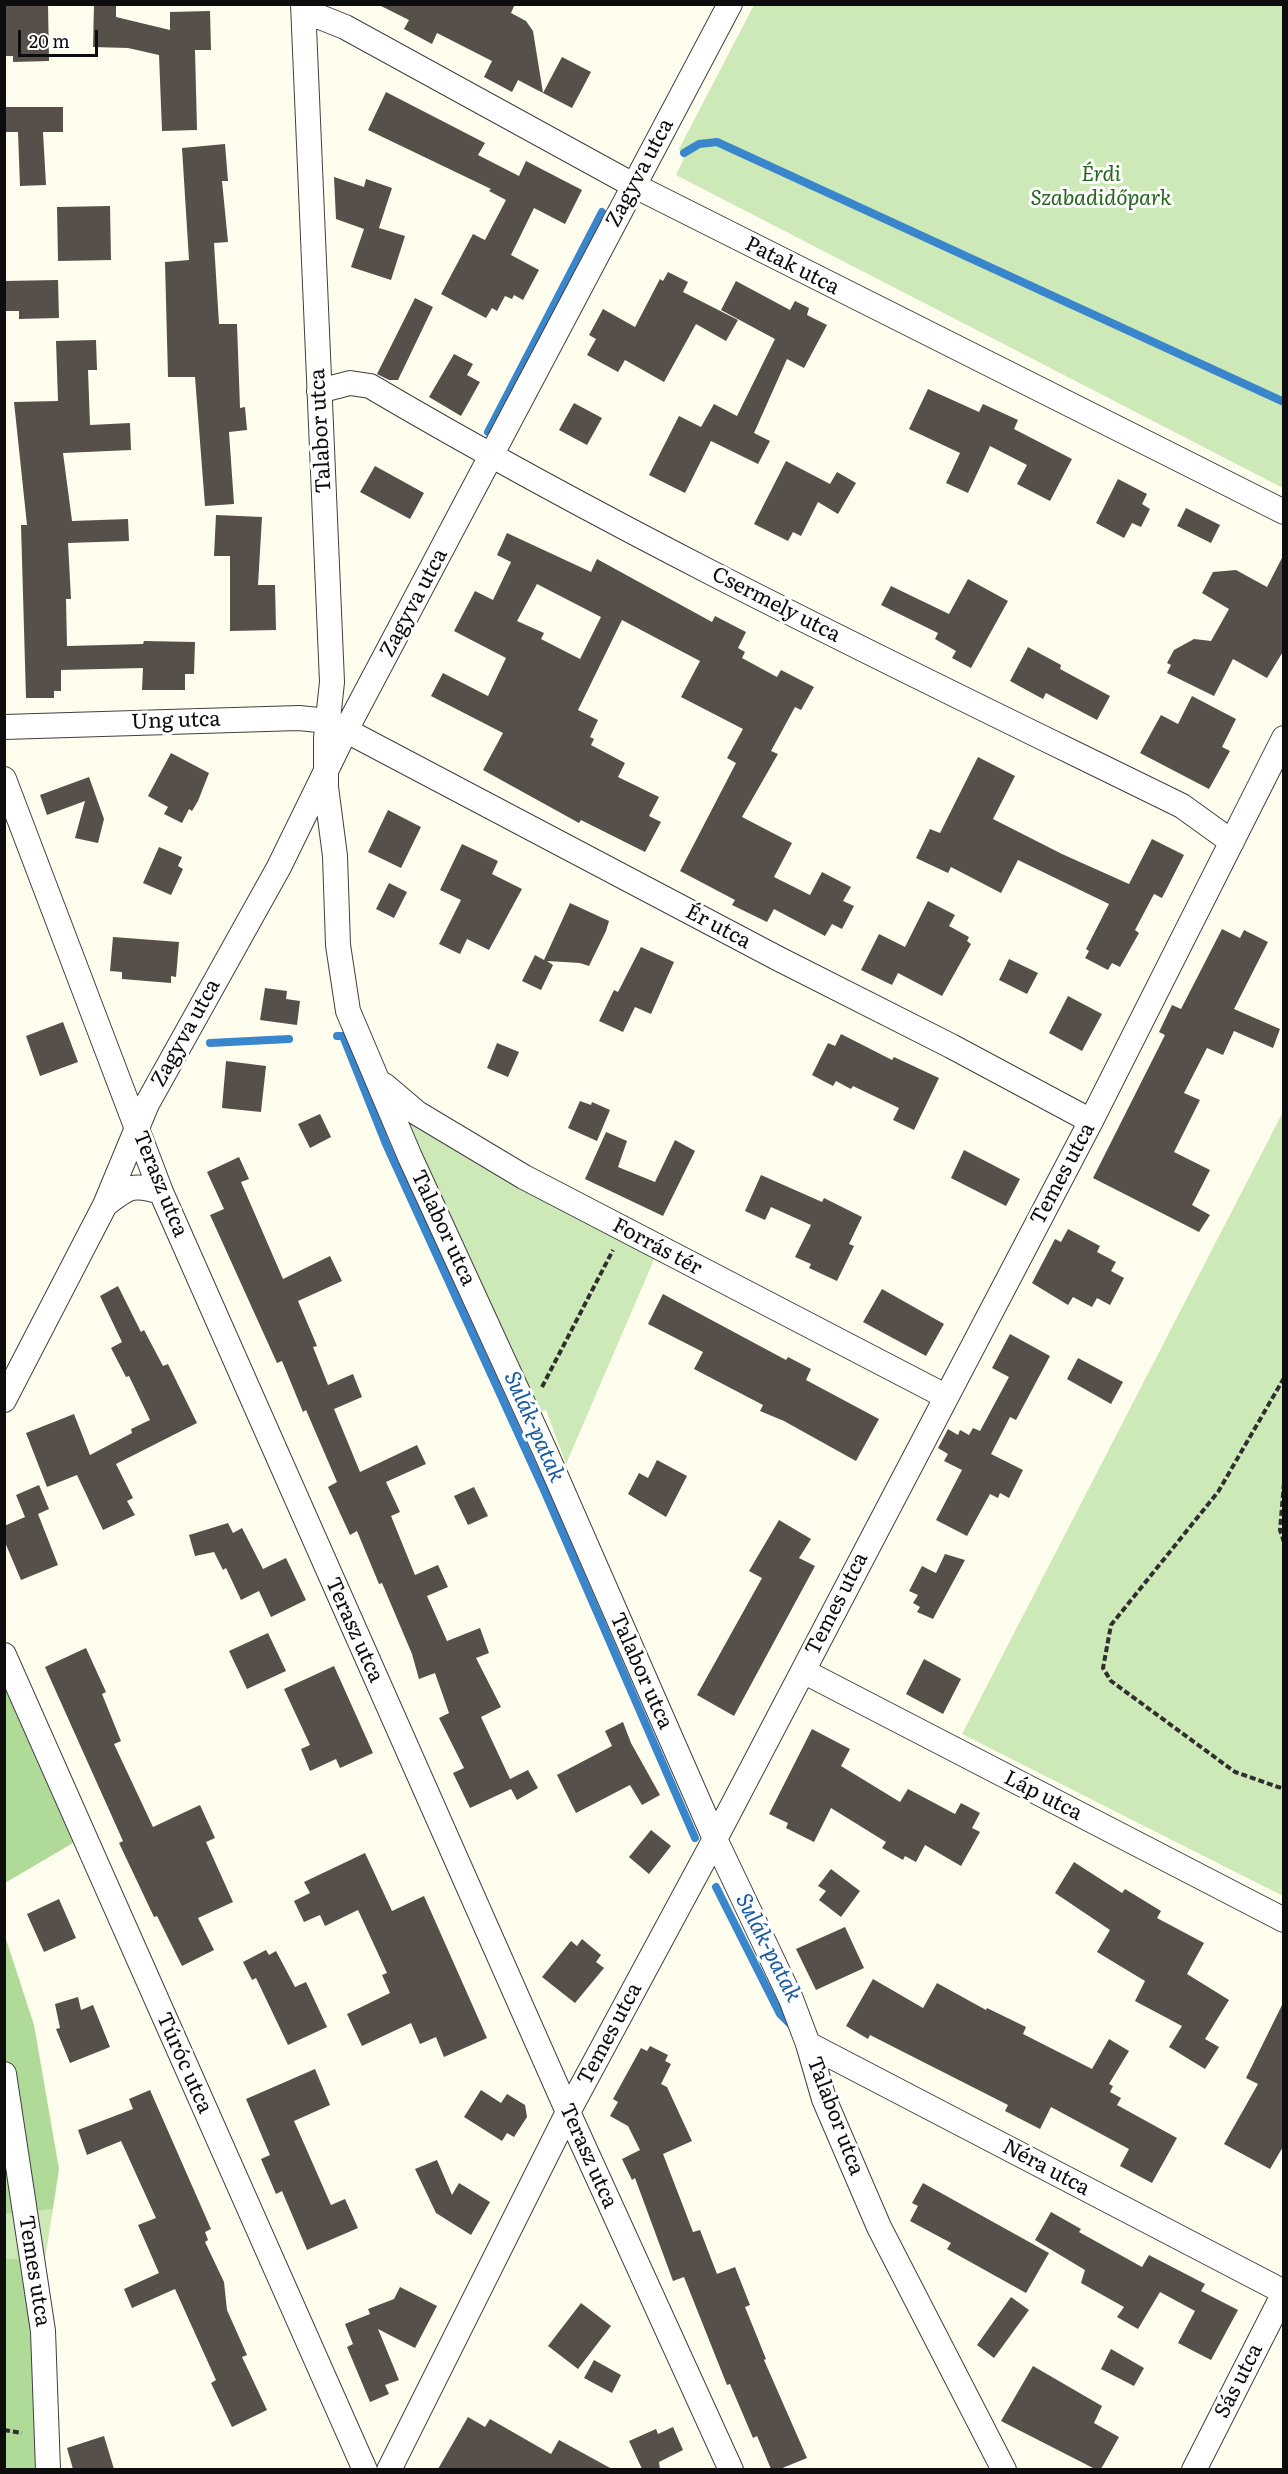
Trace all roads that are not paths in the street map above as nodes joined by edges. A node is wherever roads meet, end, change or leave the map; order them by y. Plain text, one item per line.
1 (730, 4) edge
2 (303, 10) edge
3 (633, 185) junction
4 (319, 391) junction
5 (491, 457) junction
6 (1284, 512) edge
7 (337, 725) junction
8 (4, 727) edge
9 (1284, 738) edge
10 (326, 772) junction
11 (4, 779) edge
12 (294, 839) junction
13 (1232, 842) junction
14 (335, 856) junction
15 (380, 1080) junction
16 (1091, 1121) junction
17 (138, 1128) junction
18 (161, 1192) junction
19 (105, 1205) junction
20 (945, 1396) junction
21 (4, 1400) edge
22 (4, 1655) edge
23 (803, 1671) junction
24 (715, 1839) junction
25 (1284, 1920) edge
26 (808, 2044) junction
27 (4, 2074) edge
28 (568, 2112) junction
29 (1284, 2293) edge
30 (48, 2469) edge
31 (366, 2469) edge
32 (389, 2469) edge
33 (731, 2469) edge
34 (1004, 2469) edge
35 (1194, 2469) edge

1 - 3 street, Zagyva utca
2 - 3 street, Patak utca
2 - 4 street, Talabor utca
3 - 5 street, Zagyva utca
3 - 6 street, Patak utca
4 - 5 street, Csermely utca
4 - 7 street, Talabor utca
5 - 7 street, Zagyva utca
5 - 13 street, Csermely utca
7 - 8 street, Ung utca
7 - 10 street, Zagyva utca
7 - 16 street, Ér utca
9 - 13 street, Temes utca
10 - 12 street, Zagyva utca
10 - 14 street, Talabor utca
11 - 17 street, Terasz utca
12 - 14 street
12 - 17 street, Zagyva utca
13 - 16 street, Temes utca
14 - 15 street, Talabor utca
15 - 20 street, Forrás tér
15 - 24 street, Talabor utca
16 - 20 street, Temes utca
17 - 18 street, Terasz utca
17 - 19 street, Zagyva utca
18 - 19 street, Zagyva utca
18 - 28 street, Terasz utca
19 - 21 street, Zagyva utca
20 - 23 street, Temes utca
22 - 31 street, Túróc utca
23 - 24 street, Temes utca
23 - 25 street, Láp utca
24 - 26 street, Talabor utca
24 - 28 street, Temes utca
26 - 29 street, Néra utca
26 - 34 street, Talabor utca
27 - 30 street, Temes utca
28 - 32 street, Temes utca
28 - 33 street, Terasz utca
29 - 35 street, Sás utca

